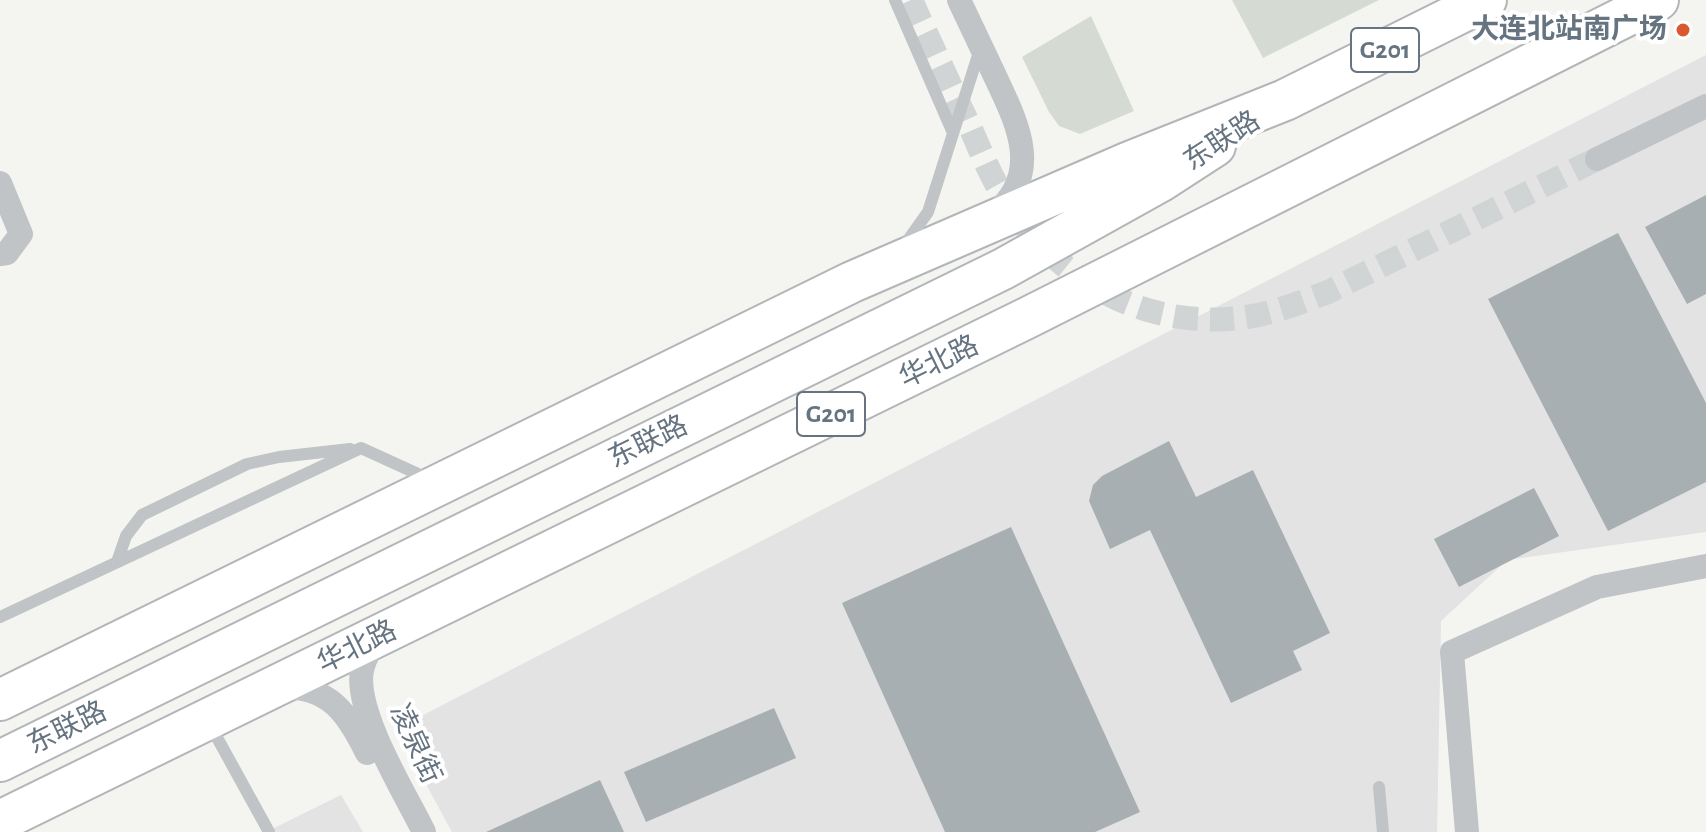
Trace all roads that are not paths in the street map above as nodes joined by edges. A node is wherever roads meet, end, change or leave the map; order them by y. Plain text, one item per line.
1 (895, 0) edge
2 (959, 0) edge
3 (1486, 0) edge
4 (1658, 0) edge
5 (981, 46) junction
6 (1285, 100) junction
7 (1706, 106) edge
8 (953, 133) junction
9 (1597, 159) tunnel mouth
10 (0, 183) edge
11 (978, 227) junction
12 (0, 254) edge
13 (852, 282) junction
14 (361, 448) junction
15 (439, 484) junction
16 (117, 562) junction
17 (1706, 566) edge
18 (0, 617) edge
19 (381, 635) junction
20 (273, 688) junction
21 (0, 700) edge
22 (207, 720) junction
23 (0, 761) edge
24 (1379, 787) dead end
25 (0, 821) edge
26 (269, 832) edge
27 (406, 832) edge
28 (424, 832) edge
29 (1383, 832) edge
30 (1467, 832) edge

1 - 8 lane
2 - 5 street
3 - 6 highway, G201
4 - 19 highway, 华北路 / G201
5 - 8 lane
5 - 11 street
6 - 11 highway, G201
6 - 23 highway, 东联路
7 - 9 street
8 - 13 lane
10 - 12 street
11 - 13 highway, G201
13 - 15 highway, G201
14 - 15 lane
14 - 16 lane
14 - 16 lane
15 - 21 highway, G201
16 - 18 lane
17 - 30 street
19 - 20 highway, 华北路 / G201
19 - 28 street, 凌泉街
20 - 22 highway, 华北路 / G201
20 - 27 street, 凌泉街
22 - 25 highway, 华北路 / G201
22 - 26 lane
24 - 29 lane

